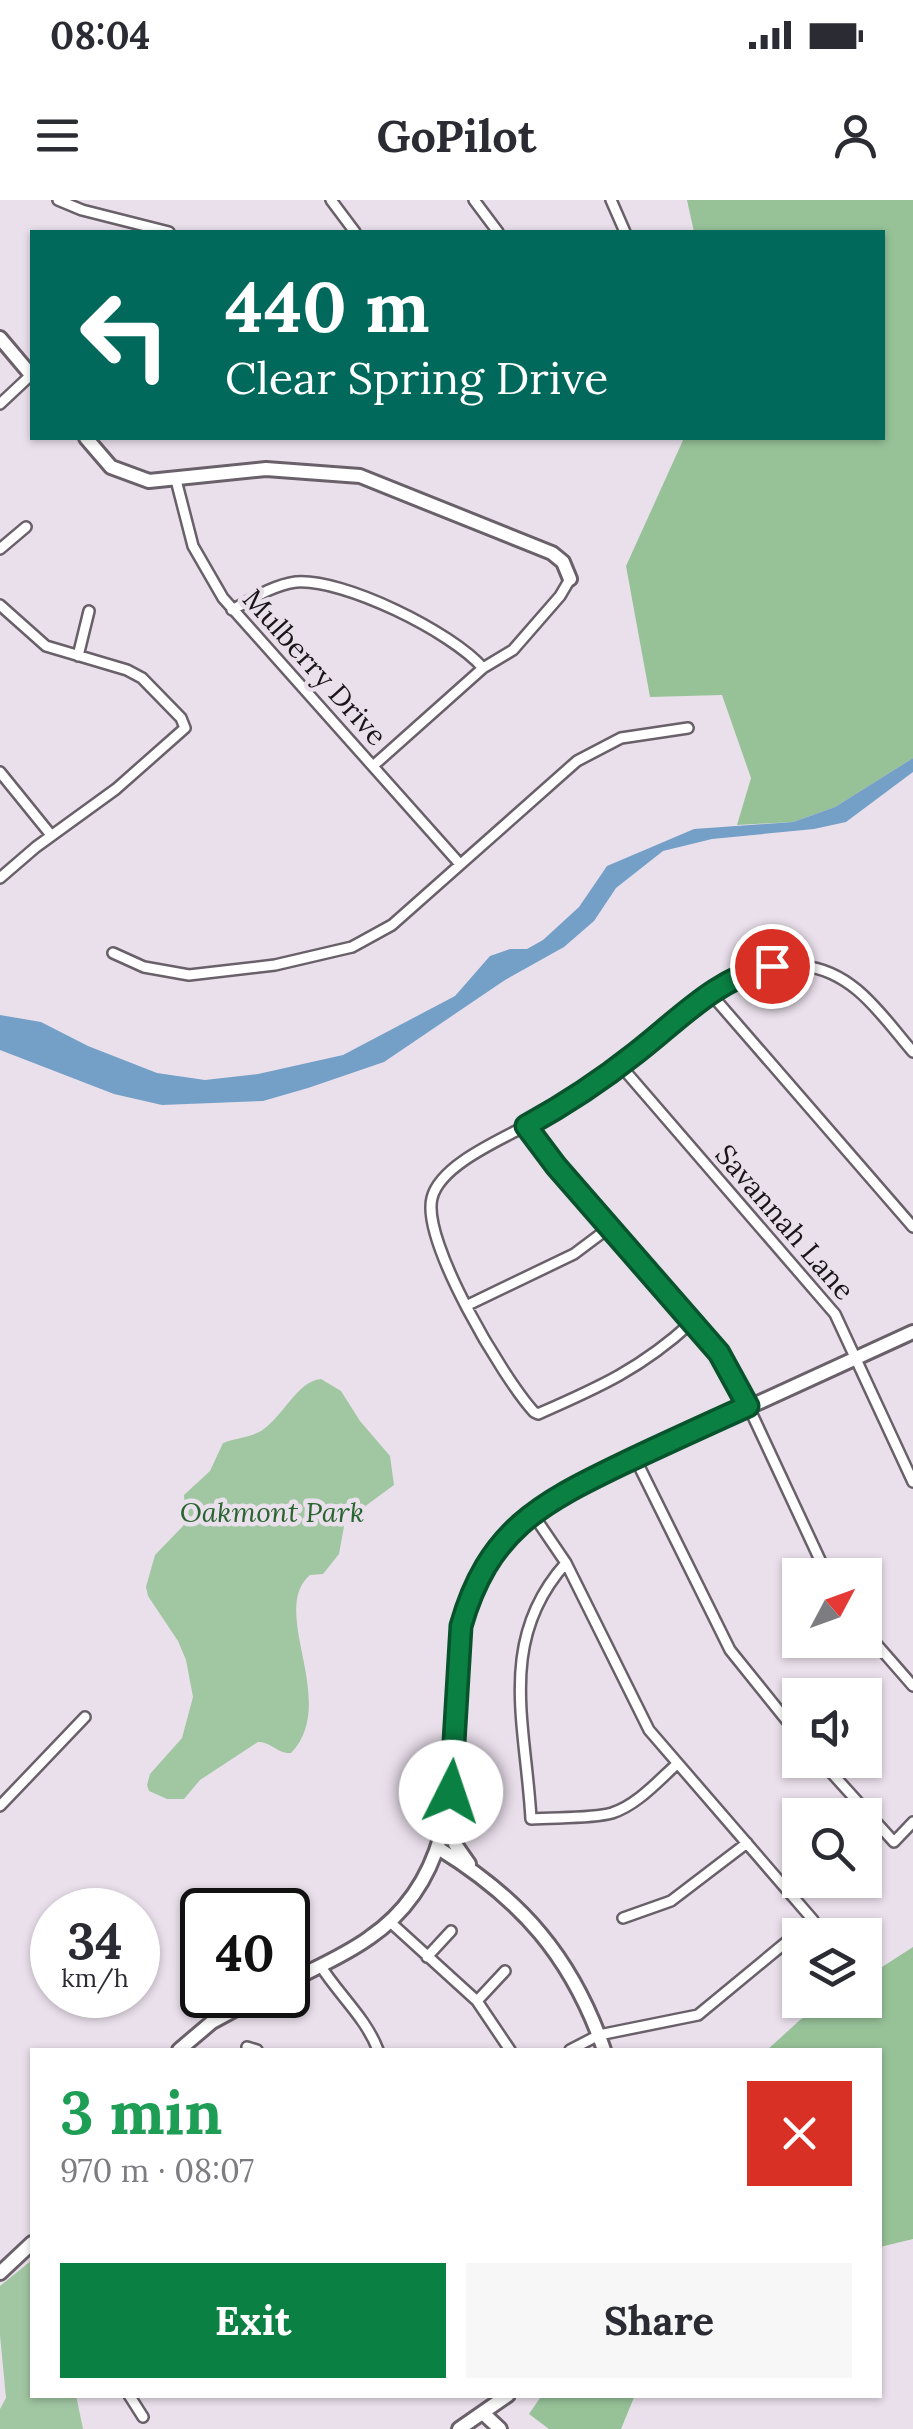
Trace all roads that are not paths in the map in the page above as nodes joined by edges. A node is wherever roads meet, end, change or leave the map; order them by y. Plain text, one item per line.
1 (58, 200) edge
2 (332, 200) edge
3 (474, 200) edge
4 (611, 200) edge
5 (161, 230) edge
6 (354, 230) edge
7 (496, 230) edge
8 (624, 230) edge
9 (0, 338) edge
10 (30, 373) edge
11 (30, 377) edge
12 (0, 404) edge
13 (88, 440) edge
14 (176, 480) junction
15 (26, 527) dead end
16 (0, 549) edge
17 (570, 580) joint
18 (0, 604) edge
19 (232, 610) junction
20 (89, 612) dead end
21 (78, 656) junction
22 (484, 668) junction
23 (688, 728) dead end
24 (373, 766) junction
25 (0, 772) edge
26 (51, 835) junction
27 (459, 863) junction
28 (0, 878) edge
29 (112, 953) dead end
30 (710, 993) junction
31 (913, 1052) edge
32 (620, 1064) junction
33 (526, 1126) junction
34 (610, 1227) junction
35 (913, 1227) edge
36 (468, 1304) junction
37 (692, 1322) junction
38 (913, 1332) edge
39 (857, 1357) junction
40 (748, 1406) junction
41 (635, 1458) junction
42 (913, 1482) edge
43 (532, 1513) junction
44 (819, 1558) edge
45 (566, 1563) junction
46 (882, 1651) edge
47 (913, 1686) edge
48 (782, 1715) edge
49 (85, 1717) dead end
50 (676, 1764) junction
51 (836, 1778) edge
52 (448, 1805) junction
53 (0, 1806) edge
54 (913, 1822) edge
55 (747, 1843) junction
56 (438, 1848) junction
57 (474, 1870) junction
58 (623, 1918) dead end
59 (389, 1921) junction
60 (451, 1931) dead end
61 (427, 1957) junction
62 (320, 1965) junction
63 (310, 1970) edge
64 (505, 1971) dead end
65 (477, 2001) junction
66 (219, 2018) edge
67 (599, 2034) junction
68 (181, 2048) edge
69 (377, 2048) edge
70 (509, 2048) edge
71 (574, 2048) edge
72 (603, 2048) edge
73 (30, 2245) edge
74 (0, 2273) edge
75 (130, 2398) edge
76 (504, 2398) edge
77 (484, 2414) junction
78 (143, 2417) dead end
79 (459, 2429) edge
80 (500, 2429) edge

1 - 5 street
2 - 6 street
3 - 7 street
4 - 8 street
9 - 10 street
11 - 12 street
13 - 14 street
14 - 17 street
14 - 19 street, Mulberry Drive
15 - 16 street
17 - 22 street
18 - 21 street
19 - 22 street
19 - 24 street, Mulberry Drive
20 - 21 street
21 - 26 street
22 - 24 street
23 - 27 street
24 - 27 street, Mulberry Drive
25 - 26 street
26 - 28 street
27 - 29 street
30 - 31 street
30 - 32 street
30 - 35 street
32 - 33 street
32 - 39 street, Savannah Lane
33 - 34 street
33 - 36 street
34 - 36 street
34 - 37 street
36 - 37 street
37 - 40 street
38 - 39 street
39 - 40 street
39 - 42 street, Savannah Lane
40 - 41 street
40 - 44 street
41 - 43 street
41 - 48 street
43 - 45 street
43 - 52 street
45 - 50 street
45 - 50 street
46 - 47 street
49 - 53 street
50 - 55 street
51 - 54 street
52 - 56 street
52 - 57 street
55 - 58 street
55 - 67 street
56 - 57 street
56 - 59 street
57 - 67 street
59 - 61 street
59 - 62 street
60 - 61 street
61 - 65 street
62 - 63 street
62 - 69 street
64 - 65 street
65 - 70 street
66 - 68 street
67 - 71 street
67 - 72 street
73 - 74 street
75 - 78 street
76 - 77 street
77 - 79 street
77 - 80 street

